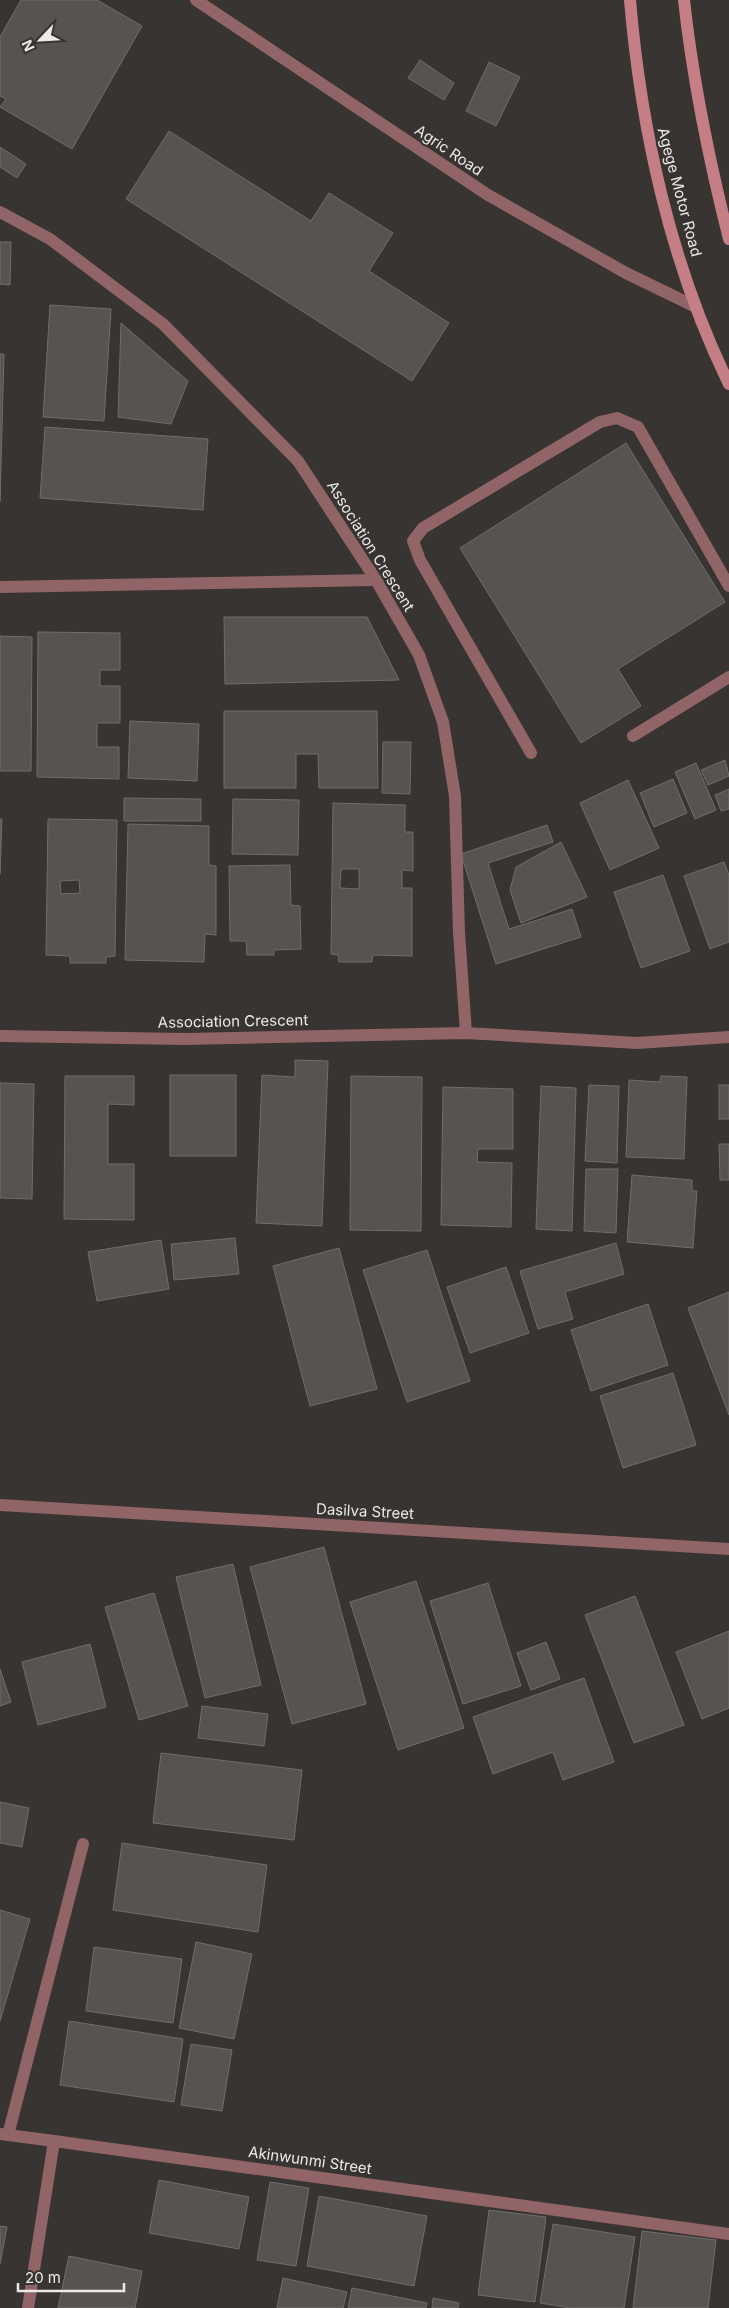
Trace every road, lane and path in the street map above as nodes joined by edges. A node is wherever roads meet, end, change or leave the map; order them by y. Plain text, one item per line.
1 (196, 0) edge
2 (630, 0) edge
3 (684, 0) edge
4 (0, 212) edge
5 (729, 240) edge
6 (696, 307) junction
7 (729, 384) edge
8 (376, 580) junction
9 (729, 586) edge
10 (0, 587) edge
11 (729, 677) edge
12 (632, 736) dead end
13 (531, 753) dead end
14 (466, 1033) junction
15 (0, 1036) edge
16 (729, 1037) edge
17 (0, 1505) edge
18 (729, 1549) edge
19 (83, 1844) dead end
20 (4, 2135) edge
21 (54, 2141) junction
22 (729, 2234) edge
23 (28, 2308) edge

1 - 6 street, Agric Road
2 - 6 main road, Agege Motor Road
3 - 5 main road
4 - 8 street, Association Crescent
6 - 7 main road, Agege Motor Road
8 - 10 street
8 - 14 street, Association Crescent
9 - 13 street
11 - 12 street
14 - 15 street, Association Crescent
14 - 16 street, Association Crescent
17 - 18 street, Dasilva Street
19 - 20 street
20 - 21 street, Akinwunmi Street
21 - 22 street, Akinwunmi Street
21 - 23 street

